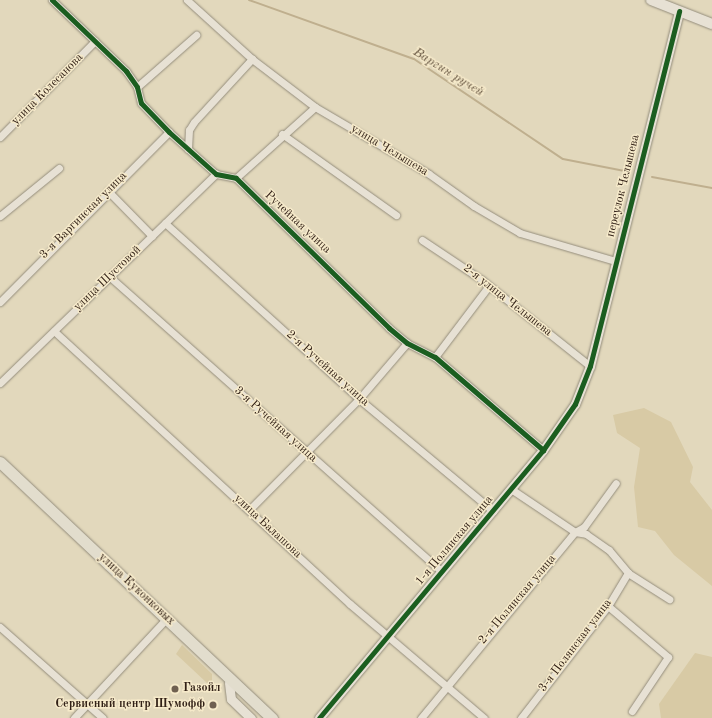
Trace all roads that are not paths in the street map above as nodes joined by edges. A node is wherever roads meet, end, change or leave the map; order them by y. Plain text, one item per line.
1 (52, 0) edge
2 (187, 0) edge
3 (651, 0) edge
4 (679, 11) junction
5 (712, 24) edge
6 (196, 36) dead end
7 (96, 41) junction
8 (252, 59) junction
9 (137, 87) junction
10 (315, 107) junction
11 (169, 132) junction
12 (282, 134) junction
13 (0, 137) edge
14 (188, 149) junction
15 (59, 168) dead end
16 (216, 174) junction
17 (236, 178) junction
18 (108, 191) junction
19 (396, 215) dead end
20 (0, 216) edge
21 (165, 223) junction
22 (152, 236) junction
23 (422, 240) dead end
24 (615, 261) junction
25 (110, 277) junction
26 (488, 287) junction
27 (0, 302) edge
28 (54, 331) junction
29 (408, 343) junction
30 (435, 357) junction
31 (590, 366) junction
32 (0, 383) edge
33 (359, 399) junction
34 (543, 450) junction
35 (307, 454) junction
36 (0, 462) edge
37 (0, 468) edge
38 (616, 483) dead end
39 (511, 489) junction
40 (249, 510) junction
41 (493, 511) junction
42 (575, 532) junction
43 (442, 572) junction
44 (628, 573) junction
45 (669, 599) dead end
46 (608, 606) junction
47 (165, 620) junction
48 (0, 627) edge
49 (388, 637) junction
50 (229, 683) junction
51 (445, 685) junction
52 (89, 706) junction
53 (632, 711) dead end
54 (74, 718) edge
55 (103, 718) edge
56 (251, 718) edge
57 (265, 718) edge
58 (272, 718) edge
59 (319, 718) edge
60 (421, 718) edge
61 (484, 718) edge
62 (521, 718) edge

1 - 7 street
2 - 8 street, улица Челышева
3 - 4 main road
4 - 5 main road
4 - 24 street, переулок Челышева
6 - 9 street
7 - 9 street
7 - 13 street, улица Колесанова
8 - 10 street, улица Челышева
8 - 14 street
9 - 11 street
10 - 12 street
10 - 24 street, улица Челышева
11 - 14 street
11 - 18 street, 3-я Варгинская улица
12 - 17 street
12 - 19 street
14 - 16 street
15 - 20 street
16 - 17 street
16 - 21 street, улица Шустовой
17 - 29 street, Ручейная улица
18 - 22 street
18 - 27 street, 3-я Варгинская улица
21 - 22 street, улица Шустовой
21 - 33 street, 2-я Ручейная улица
22 - 25 street, улица Шустовой
23 - 26 street, 2-я улица Челышева
24 - 31 street, переулок Челышева
25 - 28 street, улица Шустовой
25 - 35 street, 3-я Ручейная улица
26 - 30 street
26 - 31 street, 2-я улица Челышева
28 - 32 street, улица Шустовой
28 - 40 street, улица Балашова
29 - 30 street, Ручейная улица
29 - 33 street
30 - 34 street, Ручейная улица
31 - 34 street, 1-я Полянская улица
33 - 35 street
33 - 41 street, 2-я Ручейная улица
34 - 39 street, 1-я Полянская улица
35 - 40 street
35 - 43 street, 3-я Ручейная улица
36 - 47 main road, улица Куконковых
37 - 47 main road, улица Куконковых
38 - 42 street, 2-я Полянская улица
39 - 41 street, 1-я Полянская улица
39 - 42 street
40 - 49 street, улица Балашова
41 - 43 street, 1-я Полянская улица
42 - 44 street
42 - 51 street, 2-я Полянская улица
43 - 49 street, 1-я Полянская улица
44 - 45 street
44 - 46 street, 3-я Полянская улица
46 - 53 street
46 - 62 street, 3-я Полянская улица
47 - 50 main road, улица Куконковых
47 - 52 street
47 - 58 main road, улица Куконковых
48 - 52 street
49 - 51 street, улица Балашова
49 - 59 street, 1-я Полянская улица
50 - 56 street
50 - 57 main road, улица Куконковых
51 - 60 street, 2-я Полянская улица
51 - 61 street, улица Балашова
52 - 54 street
52 - 55 street

